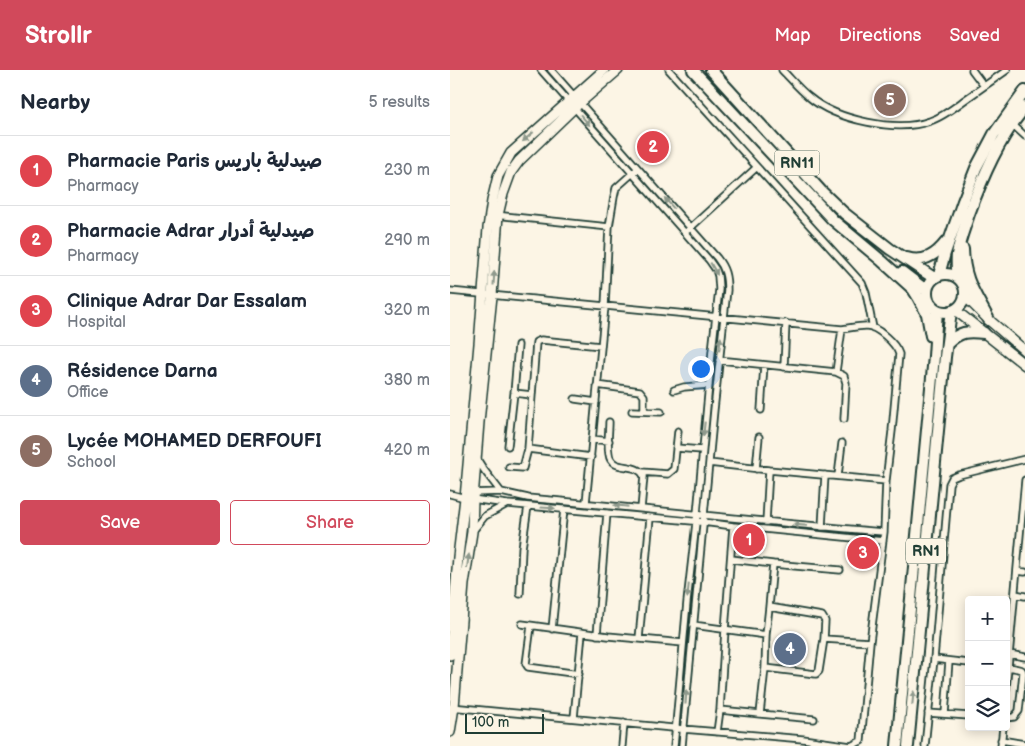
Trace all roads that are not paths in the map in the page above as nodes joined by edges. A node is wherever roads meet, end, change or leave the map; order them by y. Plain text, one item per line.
1 (541, 70) edge
2 (551, 70) edge
3 (604, 70) edge
4 (618, 70) edge
5 (669, 70) edge
6 (693, 70) edge
7 (711, 70) edge
8 (782, 70) edge
9 (972, 70) edge
10 (1007, 70) edge
11 (984, 86) junction
12 (1025, 91) edge
13 (574, 102) junction
14 (1025, 107) edge
15 (1012, 124) junction
16 (1025, 136) edge
17 (638, 168) junction
18 (757, 168) junction
19 (632, 174) junction
20 (494, 215) junction
21 (609, 227) junction
22 (690, 228) junction
23 (685, 233) junction
24 (957, 233) junction
25 (710, 250) junction
26 (704, 255) junction
27 (901, 256) junction
28 (882, 261) junction
29 (937, 276) junction
30 (958, 278) junction
31 (927, 291) junction
32 (450, 292) edge
33 (488, 296) junction
34 (965, 296) junction
35 (605, 306) junction
36 (937, 310) junction
37 (953, 311) junction
38 (716, 317) junction
39 (724, 318) junction
40 (989, 320) junction
41 (786, 323) junction
42 (873, 328) junction
43 (842, 329) junction
44 (984, 333) junction
45 (947, 344) junction
46 (518, 345) dead end
47 (601, 346) junction
48 (1025, 351) edge
49 (934, 356) junction
50 (718, 360) junction
51 (764, 365) junction
52 (1025, 365) edge
53 (784, 367) junction
54 (836, 372) junction
55 (709, 385) junction
56 (597, 386) junction
57 (674, 390) dead end
58 (514, 393) junction
59 (532, 395) junction
60 (575, 399) dead end
61 (596, 402) junction
62 (761, 410) dead end
63 (632, 411) dead end
64 (644, 411) junction
65 (661, 412) dead end
66 (844, 419) dead end
67 (609, 422) dead end
68 (678, 431) dead end
69 (759, 437) dead end
70 (592, 439) junction
71 (609, 441) junction
72 (842, 443) dead end
73 (508, 446) dead end
74 (676, 448) junction
75 (528, 449) junction
76 (702, 450) junction
77 (476, 457) junction
78 (591, 457) junction
79 (1025, 458) edge
80 (709, 463) junction
81 (509, 467) dead end
82 (756, 469) junction
83 (769, 470) junction
84 (642, 472) junction
85 (825, 475) junction
86 (838, 476) junction
87 (1025, 480) edge
88 (886, 481) junction
89 (501, 492) junction
90 (453, 494) edge
91 (470, 495) junction
92 (586, 503) junction
93 (507, 504) junction
94 (528, 506) junction
95 (641, 508) junction
96 (564, 509) junction
97 (1024, 512) edge
98 (607, 513) junction
99 (697, 514) junction
100 (704, 514) junction
101 (650, 518) junction
102 (696, 522) junction
103 (703, 522) junction
104 (766, 522) junction
105 (733, 526) junction
106 (822, 527) junction
107 (472, 532) junction
108 (884, 532) junction
109 (883, 542) junction
110 (731, 559) junction
111 (772, 564) junction
112 (840, 570) dead end
113 (1017, 571) junction
114 (1025, 572) edge
115 (520, 594) dead end
116 (1015, 594) junction
117 (1025, 596) edge
118 (769, 607) junction
119 (522, 624) dead end
120 (693, 625) junction
121 (531, 626) junction
122 (552, 629) junction
123 (725, 630) junction
124 (582, 633) junction
125 (597, 635) junction
126 (766, 635) junction
127 (639, 639) junction
128 (824, 639) junction
129 (870, 642) junction
130 (684, 643) junction
131 (1010, 644) edge
132 (450, 654) edge
133 (1010, 654) edge
134 (1025, 657) edge
135 (934, 659) junction
136 (949, 661) junction
137 (965, 663) edge
138 (1010, 667) edge
139 (765, 668) junction
140 (579, 674) junction
141 (452, 707) edge
142 (720, 710) junction
143 (928, 713) junction
144 (760, 714) junction
145 (945, 714) junction
146 (965, 716) edge
147 (574, 718) junction
148 (1010, 718) edge
149 (814, 720) dead end
150 (624, 723) junction
151 (675, 728) junction
152 (683, 729) junction
153 (450, 732) edge
154 (717, 732) junction
155 (1001, 743) edge
156 (1025, 744) edge
157 (622, 746) edge
158 (674, 746) edge
159 (682, 746) edge
160 (896, 746) edge
161 (908, 746) edge
162 (925, 746) edge

1 - 13 street
2 - 13 street
3 - 13 street
4 - 13 street
5 - 18 street
6 - 28 highway, RN11
7 - 27 highway, RN11
8 - 11 street
9 - 11 street
10 - 11 street
12 - 24 highway
13 - 17 street
13 -> 19 street
13 - 20 street
14 - 15 highway
15 - 16 street
15 - 24 highway
17 - 19 street
22 -> 17 street
18 - 22 street
18 - 42 street
19 - 21 street
19 - 23 street
20 - 21 street
20 - 33 street
21 - 35 street
22 - 23 street
22 - 25 street
23 - 26 street
24 - 27 highway
24 - 29 highway
24 - 30 highway
24 - 40 highway
25 - 26 street
25 - 39 street
26 -> 38 street
27 - 29 highway, RN11
28 - 31 highway, RN11
28 - 49 highway
29 - 30 highway
29 - 31 highway
30 - 34 highway
31 - 36 highway
32 - 33 street
33 - 35 street
33 - 77 street
33 - 91 street
34 - 37 highway, RN1
34 - 40 street
35 - 38 street
35 - 47 street
36 - 37 highway
36 - 49 highway, RN1
37 - 44 street
37 - 45 highway, RN1
38 - 39 street
38 - 55 street
39 - 41 street
50 -> 39 street
40 - 48 street
41 - 43 street
41 - 53 street
42 - 43 street
42 - 88 street
43 - 54 street
44 - 45 highway
44 - 52 street
161 -> 45 highway, RN1
46 - 58 street
47 - 56 street
47 - 59 street
49 - 160 highway, RN1
50 - 51 street
50 - 80 street
51 - 53 street
51 - 62 street
53 - 54 street
54 - 66 street
55 - 57 street
55 -> 76 street
56 - 61 street
56 - 64 street
58 - 59 street
58 - 73 street
59 - 75 street
60 - 61 street
61 - 70 street
63 - 64 street
64 - 65 street
67 - 71 street
68 - 74 street
69 - 82 street
70 - 71 street
70 - 78 street
71 - 84 street
72 - 86 street
74 - 76 street
74 - 84 street
75 - 78 street
75 - 81 street
76 - 99 street
77 - 89 street
77 - 91 street
78 - 92 street
79 - 135 street
80 - 82 street
80 - 100 street
82 - 83 street
83 - 85 street
83 - 104 street
84 - 95 street
85 - 86 street
85 - 106 street
86 - 88 street
87 - 97 street
88 - 108 street
89 - 91 street
89 - 92 street
90 - 91 street
91 - 93 street
91 - 107 street
91 - 132 street
95 -> 92 street
93 - 94 street
93 - 107 street
94 -> 96 street
94 - 115 street
95 - 99 street
96 - 98 street
96 - 122 street
97 - 113 street
98 - 101 street
98 - 125 street
99 - 100 street
99 - 102 street
100 - 103 street
100 - 104 street
101 - 102 street
101 - 127 street
102 - 103 street
102 -> 130 street
103 - 105 street
103 - 120 street
106 -> 104 street
105 - 109 street
105 - 110 street
106 - 108 street
141 -> 107 street
108 - 109 street
109 - 129 street
110 - 111 street
110 - 123 street
111 - 112 street
111 - 118 street
113 - 114 street
113 - 116 street
116 - 117 street
116 - 131 street
118 - 126 street
118 - 128 street
119 - 121 street
120 - 123 street
152 -> 120 street
121 - 122 street
121 - 140 street
122 - 124 street
123 - 126 street
123 - 142 street
124 - 125 street
124 - 140 street
125 - 127 street
126 - 139 street
127 - 130 street
128 - 129 street
128 - 139 street
129 - 154 street
130 - 151 street
133 - 134 street
135 - 136 street
135 - 143 street
136 - 137 street
136 - 145 street
138 - 148 street
139 - 144 street
140 - 147 street
141 - 147 street
141 - 153 street
142 - 144 street
142 - 154 street
143 - 145 street
143 - 162 street
144 - 149 street
145 - 146 street
147 - 150 street
150 - 151 street
150 - 157 street
151 - 152 street
151 - 158 street
152 - 154 street
152 - 159 street
155 - 156 street

